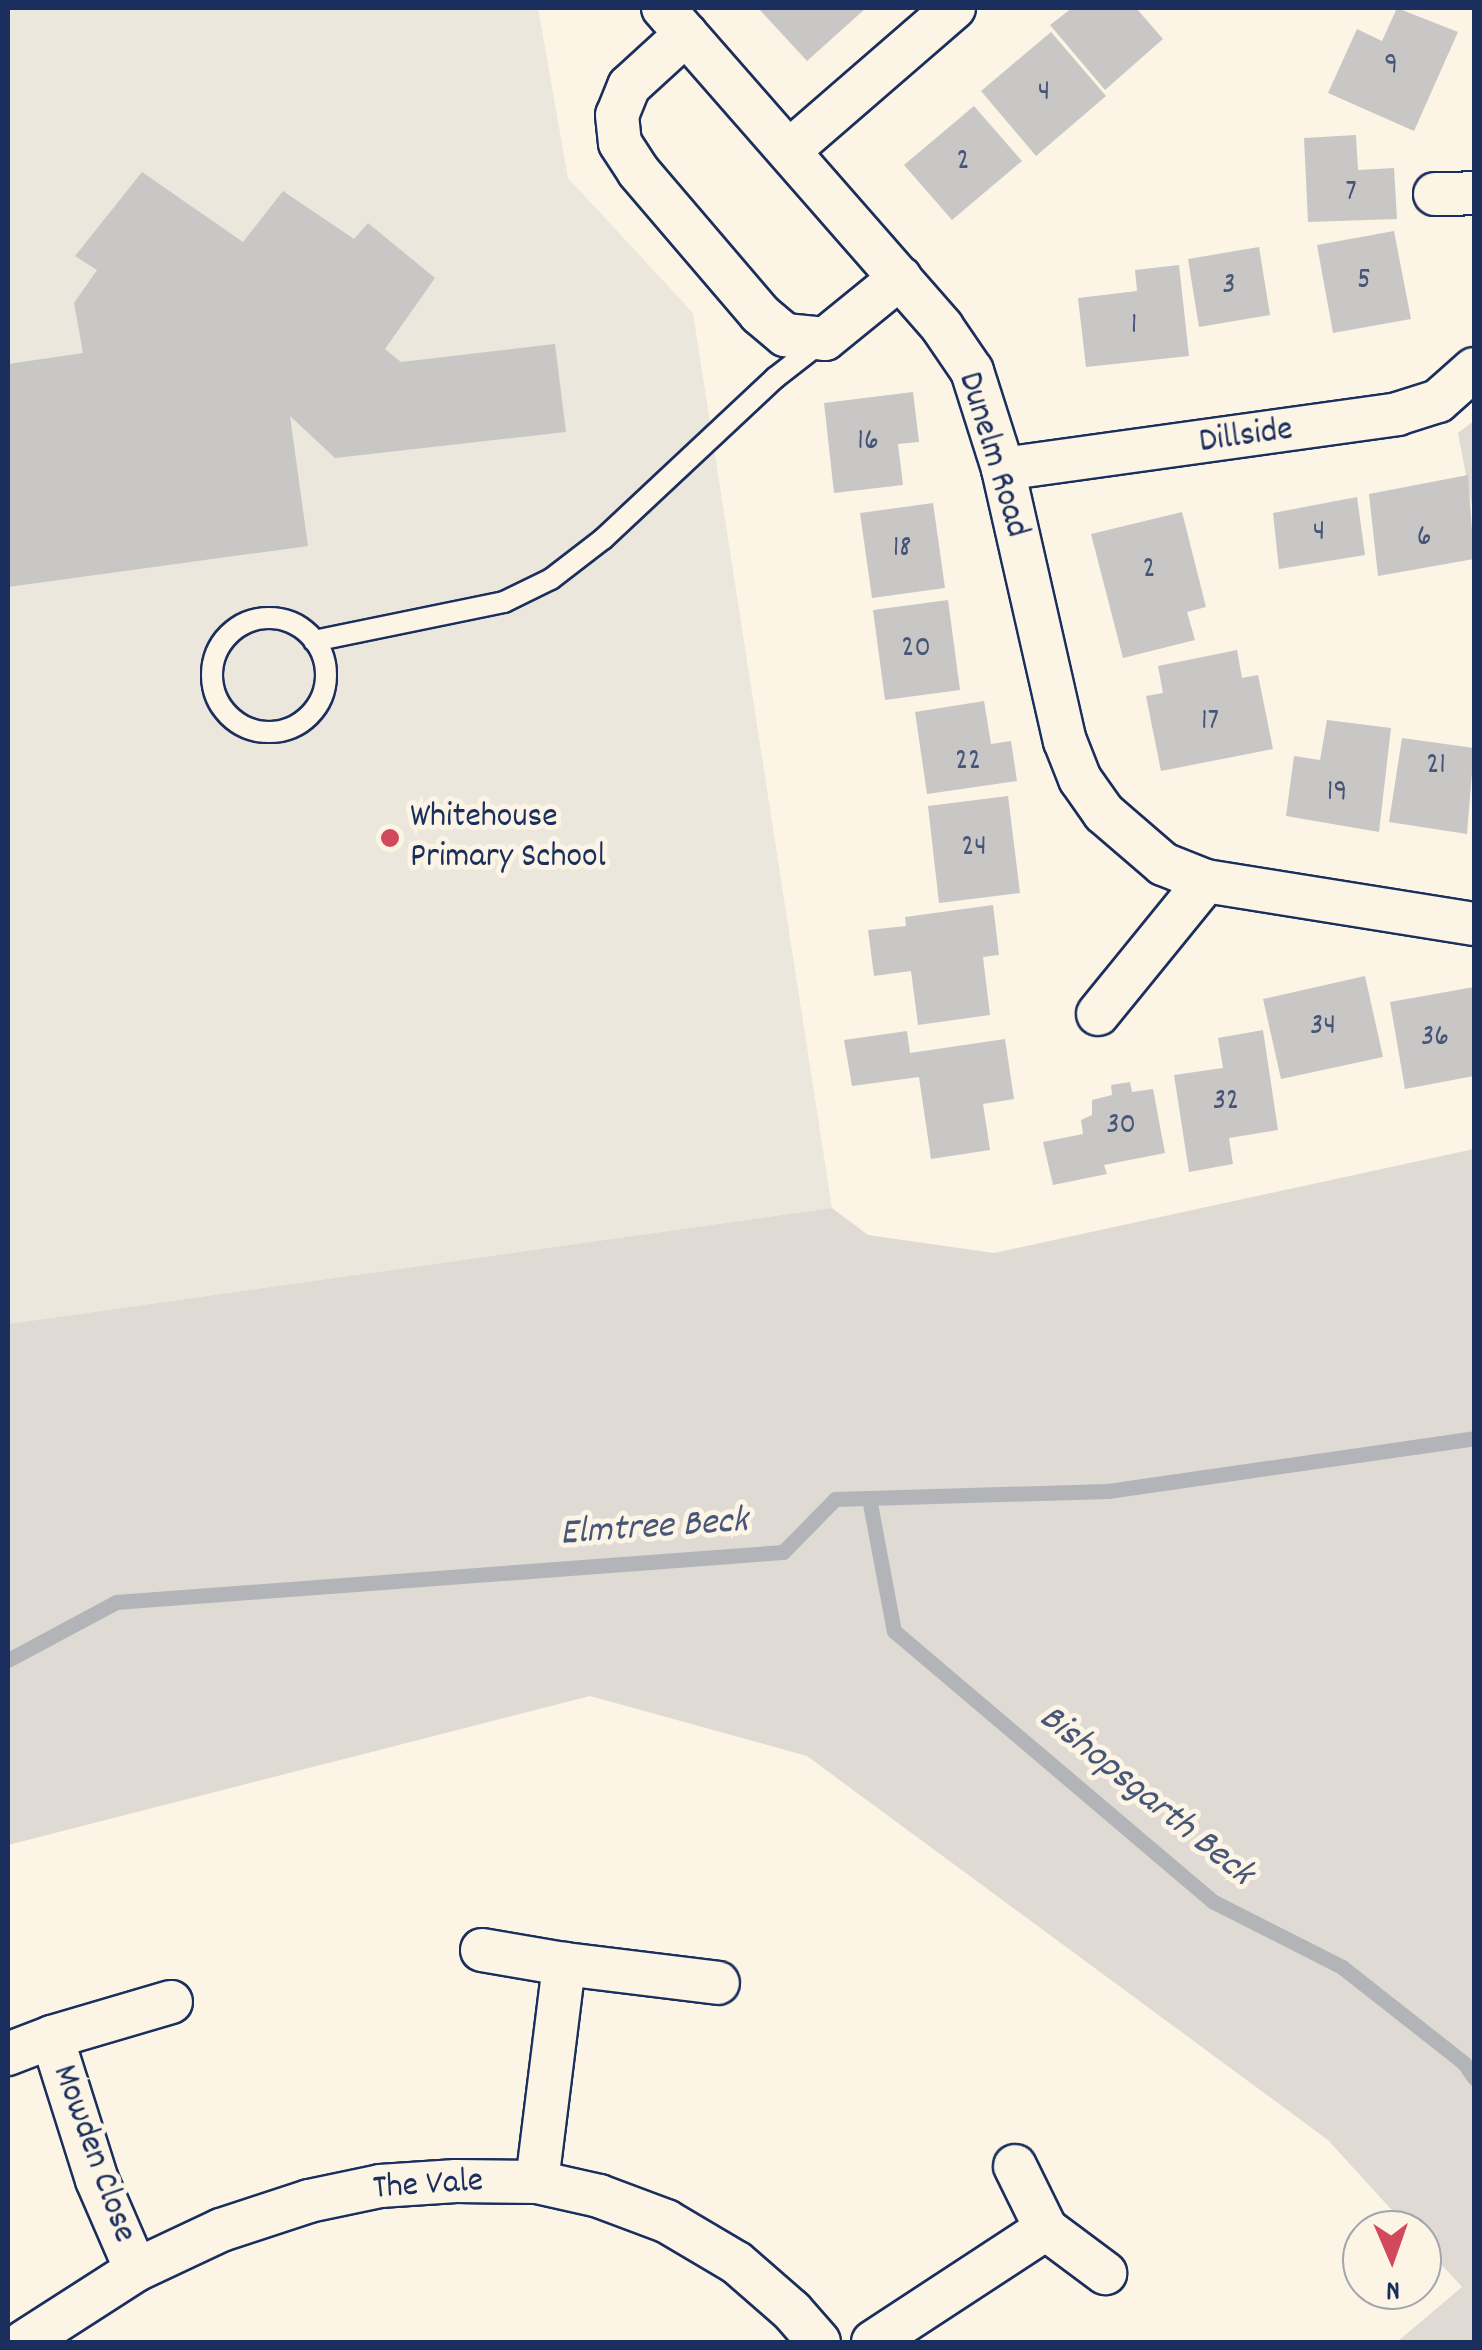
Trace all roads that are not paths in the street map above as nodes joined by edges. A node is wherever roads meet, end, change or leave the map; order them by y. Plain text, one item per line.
1 (954, 8) edge
2 (675, 21) edge
3 (790, 150) junction
4 (900, 278) junction
5 (825, 339) junction
6 (1474, 368) edge
7 (1003, 469) junction
8 (314, 641) junction
9 (1206, 881) junction
10 (1474, 924) edge
11 (1098, 1014) dead end
12 (482, 1950) dead end
13 (564, 1964) junction
14 (718, 1983) dead end
15 (171, 2002) dead end
16 (52, 2037) junction
17 (8, 2054) edge
18 (1015, 2166) dead end
19 (537, 2182) junction
20 (1046, 2229) junction
21 (136, 2270) junction
22 (1105, 2273) dead end
23 (24, 2342) edge
24 (819, 2342) edge
25 (873, 2342) edge

1 - 3 street
2 - 3 street, Dunelm Road
2 - 5 street
3 - 4 street, Dunelm Road
4 - 5 street
4 - 7 street, Dunelm Road
5 - 8 lane
6 - 7 street, Dillside
7 - 9 street, Dunelm Road
8 - 8 lane
9 - 10 street, Dunelm Road
9 - 11 street
12 - 13 street
13 - 14 street
13 - 19 street
15 - 16 street, Mowden Close
16 - 17 street, Mowden Close
16 - 21 street, Mowden Close
18 - 20 street
19 - 21 street, The Vale
19 - 24 street, The Vale
20 - 22 street
20 - 25 street
21 - 23 street, The Vale

